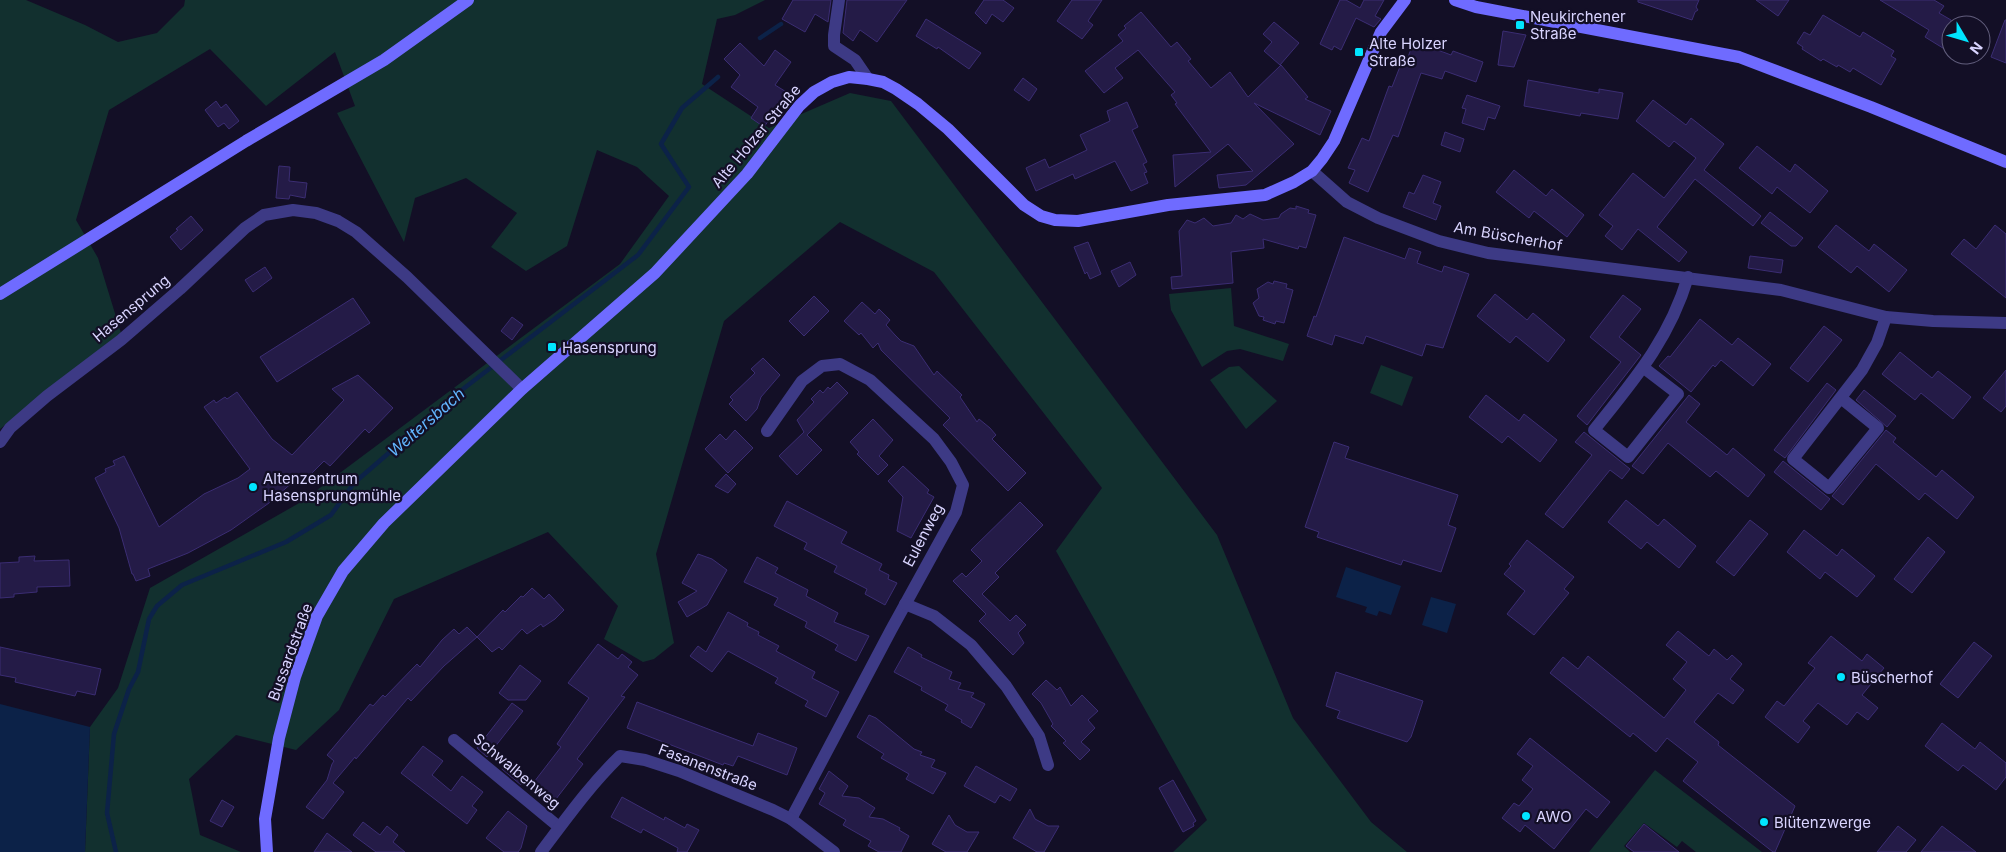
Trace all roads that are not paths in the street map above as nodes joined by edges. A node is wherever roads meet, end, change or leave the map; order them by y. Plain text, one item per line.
1 (468, 0) edge
2 (839, 0) edge
3 (1405, 0) edge
4 (1454, 0) edge
5 (868, 78) junction
6 (2006, 162) edge
7 (1312, 170) junction
8 (1688, 277) junction
9 (0, 294) edge
10 (1886, 317) junction
11 (2006, 323) edge
12 (1644, 368) junction
13 (522, 389) junction
14 (1842, 398) junction
15 (767, 431) dead end
16 (0, 442) edge
17 (905, 604) junction
18 (454, 740) dead end
19 (1048, 766) dead end
20 (791, 819) junction
21 (559, 827) junction
22 (267, 852) edge
23 (541, 852) edge
24 (834, 852) edge

1 - 9 street
2 - 5 street
3 - 7 street, Alte Holzer Straße
4 - 6 street
5 - 7 street, Alte Holzer Straße
5 - 13 street, Alte Holzer Straße
7 - 8 street, Am Büscherhof
8 - 10 street, Am Büscherhof
8 - 12 street
10 - 11 street, Am Büscherhof
10 - 14 street
12 - 12 street
13 - 16 street, Hasensprung
13 - 22 street, Bussardstraße
14 - 14 street
15 - 17 street, Eulenweg
17 - 19 street
17 - 20 street, Eulenweg
18 - 21 street, Schwalbenweg
20 - 21 street, Fasanenstraße
20 - 24 street, Fasanenstraße
21 - 23 street, Fasanenstraße

